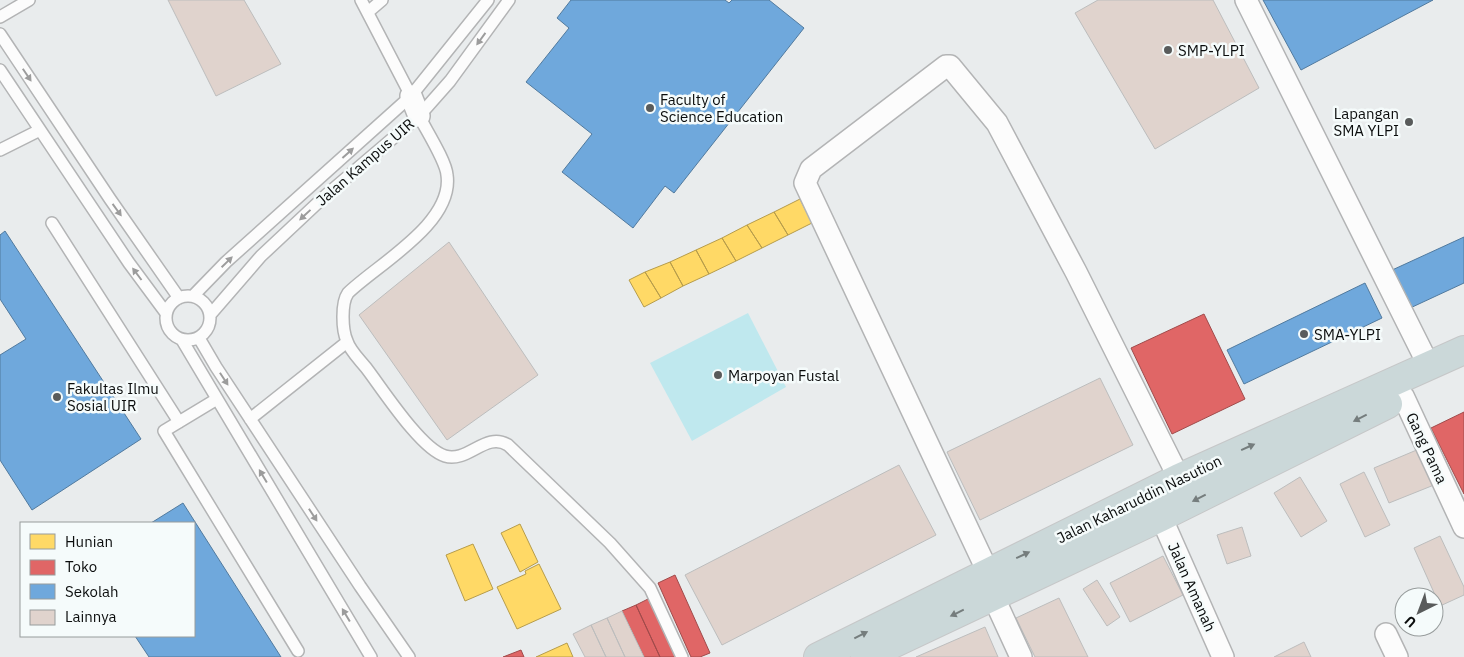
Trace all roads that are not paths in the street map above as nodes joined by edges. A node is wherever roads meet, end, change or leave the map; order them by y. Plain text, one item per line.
1 (29, 0) edge
2 (361, 0) edge
3 (382, 0) edge
4 (488, 0) edge
5 (510, 0) edge
6 (1246, 0) edge
7 (368, 12) junction
8 (0, 17) edge
9 (0, 34) edge
10 (0, 70) edge
11 (411, 96) junction
12 (419, 116) junction
13 (40, 130) junction
14 (0, 150) edge
15 (52, 223) dead end
16 (193, 296) junction
17 (180, 298) junction
18 (166, 313) junction
19 (210, 315) junction
20 (199, 338) junction
21 (182, 340) junction
22 (347, 342) junction
23 (1464, 350) edge
24 (1429, 366) junction
25 (1464, 369) edge
26 (1403, 396) junction
27 (217, 399) junction
28 (250, 419) junction
29 (179, 422) junction
30 (1179, 478) junction
31 (1161, 517) junction
32 (1464, 528) edge
33 (990, 584) junction
34 (1386, 634) dead end
35 (298, 651) dead end
36 (372, 657) edge
37 (409, 657) edge
38 (682, 657) edge
39 (819, 657) edge
40 (865, 657) edge
41 (1021, 657) edge
42 (1223, 657) edge
43 (1397, 657) edge

1 - 8 lane
2 - 7 lane
3 - 7 lane
4 - 11 lane, Jalan Kampus UIR
5 -> 12 lane, Jalan Kampus UIR
6 - 24 street
7 - 11 lane
9 -> 17 lane
10 - 13 lane
11 - 12 street
16 -> 11 lane, Jalan Kampus UIR
12 -> 19 lane, Jalan Kampus UIR
12 - 22 lane
13 - 14 lane
18 -> 13 lane
15 - 29 lane
16 - 17 lane
16 - 19 lane
17 - 18 lane
18 - 21 lane
19 - 20 lane
20 - 21 lane
20 -> 28 lane
21 - 27 lane
22 - 28 lane
22 - 38 lane
23 - 24 highway, Jalan Kaharuddin Nasution
30 -> 24 highway, Jalan Kaharuddin Nasution
25 - 26 highway, Jalan Kaharuddin Nasution
26 -> 31 highway, Jalan Kaharuddin Nasution
26 - 32 street, Gang Pama
27 - 29 lane
36 -> 27 lane
28 -> 37 lane
29 - 35 lane
33 -> 30 highway, Jalan Kaharuddin Nasution
30 - 33 street
31 - 33 highway, Jalan Kaharuddin Nasution
31 - 42 street, Jalan Amanah
39 -> 33 highway, Jalan Kaharuddin Nasution
33 -> 40 highway, Jalan Kaharuddin Nasution
33 - 41 street
34 - 43 street

